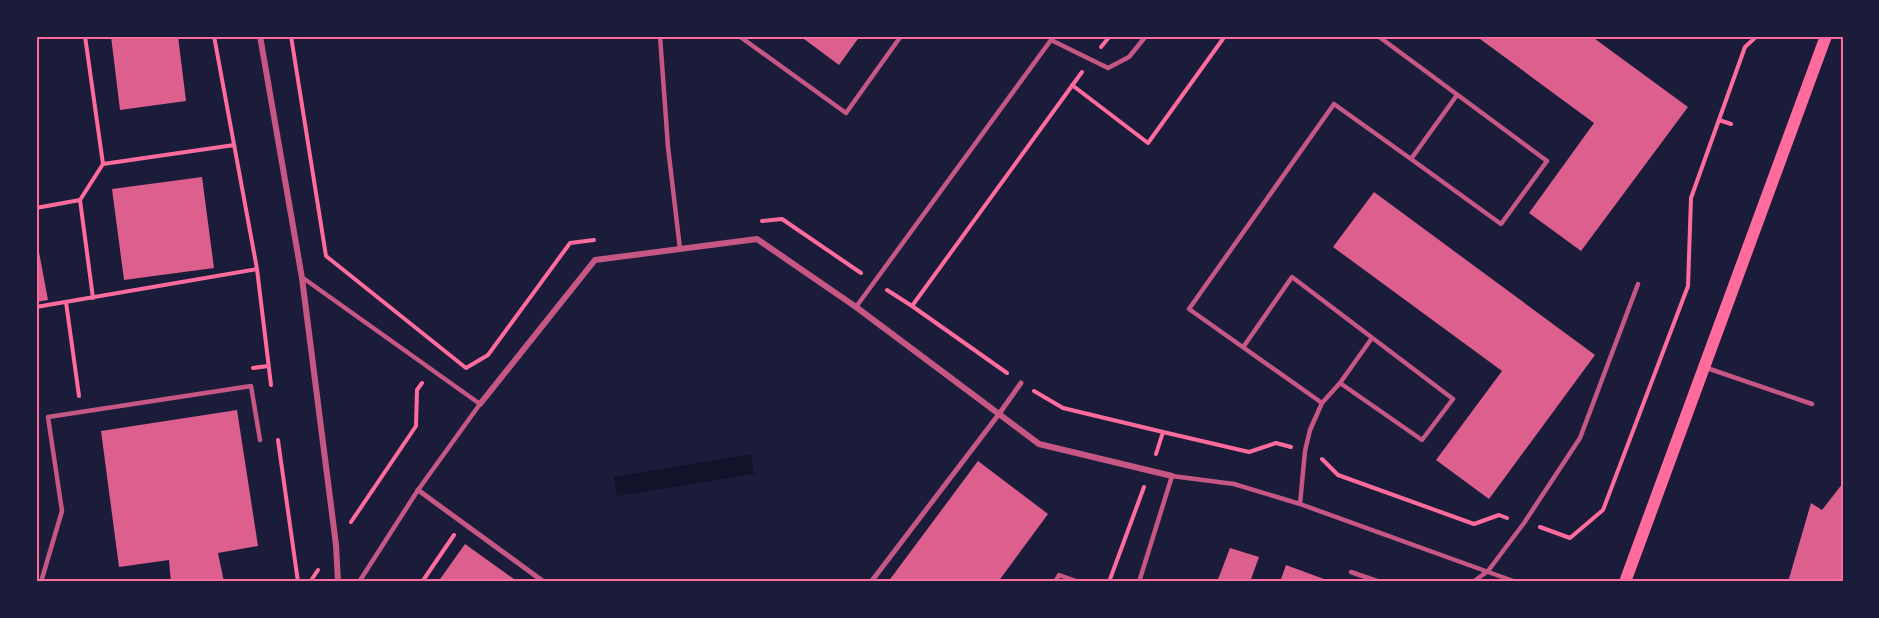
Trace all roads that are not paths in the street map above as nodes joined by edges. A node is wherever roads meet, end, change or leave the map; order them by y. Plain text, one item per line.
1 (260, 36) edge
2 (660, 36) edge
3 (739, 36) edge
4 (901, 36) edge
5 (1146, 36) edge
6 (1378, 36) edge
7 (1826, 36) edge
8 (1052, 38) edge
9 (1457, 95) junction
10 (1412, 159) junction
11 (680, 249) junction
12 (302, 278) junction
13 (1638, 284) dead end
14 (856, 307) junction
15 (1372, 338) junction
16 (1244, 346) junction
17 (1704, 367) junction
18 (1021, 382) road end
19 (1340, 383) junction
20 (1322, 403) junction
21 (480, 404) junction
22 (1812, 404) dead end
23 (999, 414) junction
24 (260, 440) dead end
25 (1172, 476) junction
26 (418, 490) junction
27 (1300, 504) junction
28 (1488, 571) junction
29 (1351, 572) dead end
30 (41, 582) edge
31 (338, 582) edge
32 (359, 582) edge
33 (544, 582) edge
34 (871, 582) edge
35 (1055, 582) edge
36 (1079, 582) edge
37 (1139, 582) edge
38 (1380, 582) edge
39 (1473, 582) edge
40 (1516, 582) edge
41 (1625, 582) edge

1 - 12 street
2 - 11 lane
3 - 4 lane
5 - 8 lane
6 - 9 lane
7 - 17 main road
8 - 14 lane
9 - 10 lane
9 - 10 lane
10 - 16 lane
11 - 14 street
11 - 21 street
12 - 21 lane
12 - 31 street
13 - 28 lane
14 - 23 street
15 - 16 lane
15 - 19 lane
15 - 19 lane
16 - 20 lane
17 - 22 lane
17 - 41 main road
18 - 23 street
19 - 20 lane
20 - 27 lane
21 - 26 lane
23 - 25 street
23 - 34 street
24 - 30 lane
25 - 27 lane
25 - 37 lane
26 - 32 lane
26 - 33 street
27 - 28 lane
28 - 39 lane
28 - 40 lane
29 - 38 lane
35 - 36 lane

